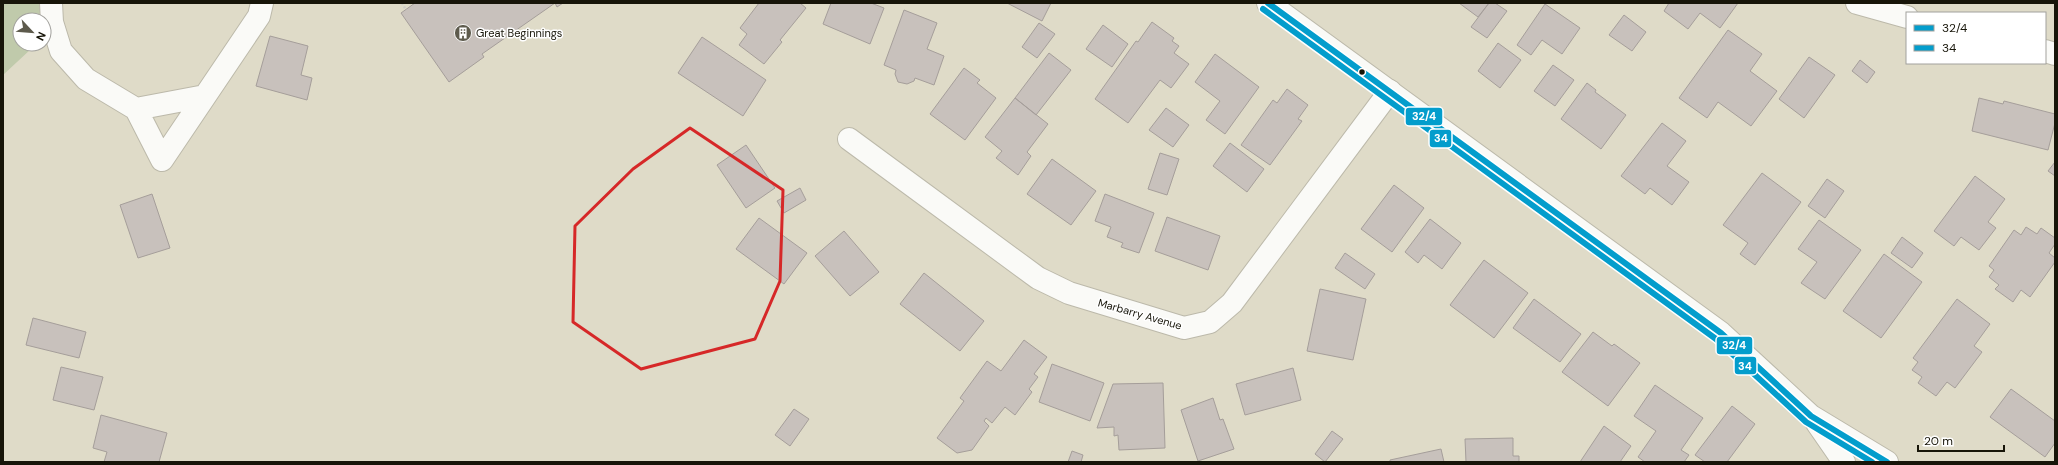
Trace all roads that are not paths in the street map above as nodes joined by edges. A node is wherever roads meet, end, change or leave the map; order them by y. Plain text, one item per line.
1 (51, 3) edge
2 (262, 3) edge
3 (1268, 3) edge
4 (1857, 3) edge
5 (1906, 17) edge
6 (1390, 91) junction
7 (205, 96) junction
8 (136, 109) junction
9 (849, 139) dead end
10 (1811, 416) junction
11 (1844, 462) edge
12 (1887, 462) edge

1 - 8 main road
2 - 7 main road
3 - 6 main road
4 - 5 main road
6 - 9 main road, Marbarry Avenue
6 - 10 main road
7 - 8 main road
7 - 8 main road
10 - 11 main road
10 - 12 main road

